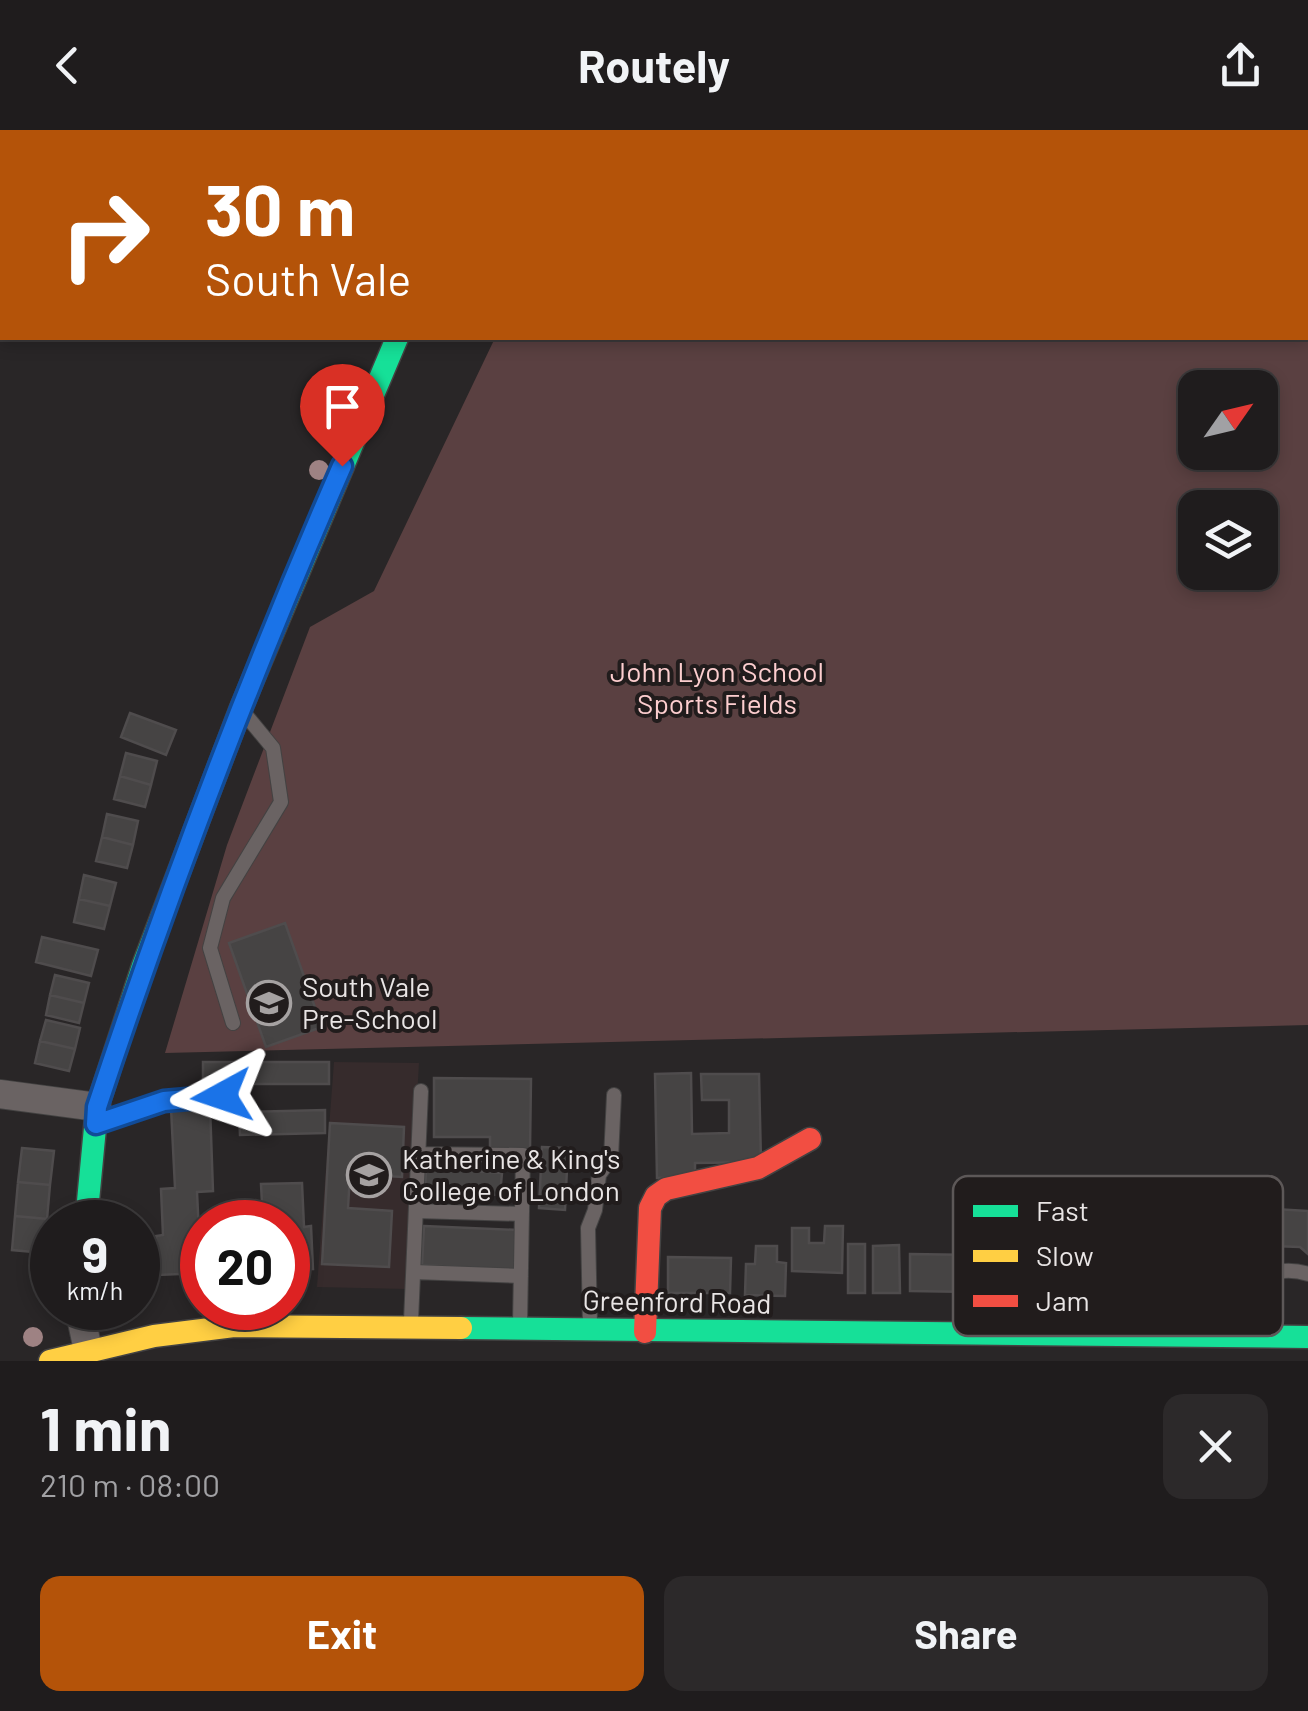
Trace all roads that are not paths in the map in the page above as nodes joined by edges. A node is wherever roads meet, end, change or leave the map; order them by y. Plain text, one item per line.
1 (397, 340) edge
2 (240, 708) junction
3 (233, 1022) dead end
4 (421, 1092) dead end
5 (0, 1094) edge
6 (614, 1095) dead end
7 (222, 1096) dead end
8 (96, 1116) junction
9 (810, 1139) dead end
10 (418, 1154) junction
11 (88, 1200) edge
12 (416, 1210) junction
13 (522, 1214) junction
14 (414, 1272) junction
15 (1283, 1272) edge
16 (1308, 1274) edge
17 (521, 1276) junction
18 (411, 1327) junction
19 (84, 1330) edge
20 (520, 1330) junction
21 (590, 1331) junction
22 (645, 1332) junction
23 (1219, 1336) edge
24 (1265, 1336) edge
25 (1308, 1337) edge
26 (681, 1347) edge
27 (859, 1348) edge
28 (1177, 1348) edge
29 (88, 1350) junction
30 (130, 1351) edge
31 (50, 1361) edge

1 - 2 main road
2 - 3 lane
2 - 8 main road
4 - 10 lane
5 - 8 street
6 - 21 lane
7 - 8 lane
8 - 11 main road
9 - 22 main road
10 - 12 lane
10 - 13 lane
12 - 13 lane
12 - 14 lane
13 - 17 lane
14 - 17 lane
14 - 18 lane
15 - 16 lane
17 - 20 lane
18 - 20 main road, Greenford Road
18 - 30 main road, Greenford Road
19 - 29 street
20 - 21 main road, Greenford Road
21 - 22 main road, Greenford Road
22 - 26 main road, Greenford Road
23 - 28 main road, Greenford Road
24 - 25 main road, Greenford Road
26 - 27 main road, Greenford Road
27 - 28 main road, Greenford Road
29 - 30 main road, Greenford Road
29 - 31 main road, Greenford Road

